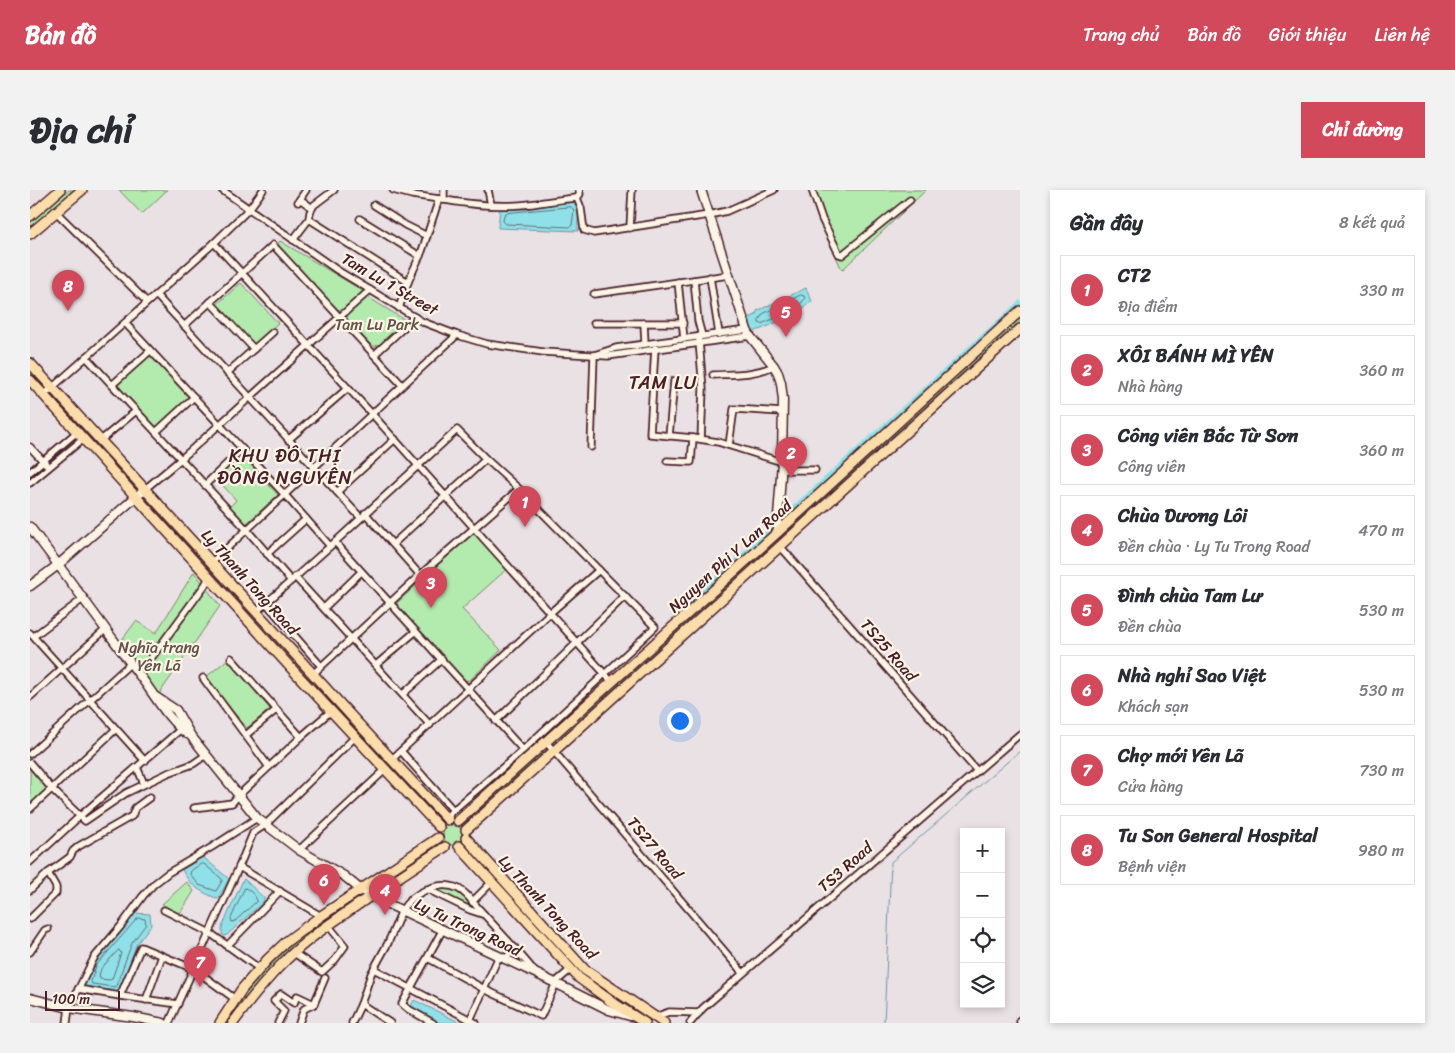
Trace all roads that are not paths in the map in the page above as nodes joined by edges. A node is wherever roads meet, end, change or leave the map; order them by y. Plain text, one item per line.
1 (60, 190) edge
2 (82, 190) edge
3 (222, 190) edge
4 (264, 190) edge
5 (306, 190) edge
6 (334, 190) edge
7 (393, 190) edge
8 (444, 190) edge
9 (488, 190) edge
10 (579, 190) edge
11 (632, 190) edge
12 (700, 190) edge
13 (774, 190) edge
14 (812, 190) edge
15 (577, 198) junction
16 (442, 200) junction
17 (910, 200) dead end
18 (374, 205) dead end
19 (491, 205) junction
20 (312, 208) junction
21 (249, 209) junction
22 (56, 212) junction
23 (709, 215) junction
24 (30, 216) edge
25 (310, 219) junction
26 (360, 219) dead end
27 (630, 228) junction
28 (30, 234) edge
29 (427, 236) junction
30 (293, 240) junction
31 (214, 243) junction
32 (420, 256) junction
33 (242, 273) junction
34 (729, 274) junction
35 (710, 277) junction
36 (694, 280) junction
37 (408, 282) junction
38 (678, 282) junction
39 (370, 290) junction
40 (594, 294) dead end
41 (156, 295) junction
42 (147, 302) junction
43 (210, 302) junction
44 (400, 308) junction
45 (1020, 310) edge
46 (340, 316) junction
47 (415, 317) junction
48 (125, 323) junction
49 (594, 323) dead end
50 (644, 323) junction
51 (683, 323) junction
52 (184, 326) junction
53 (1020, 329) edge
54 (273, 332) dead end
55 (749, 333) junction
56 (719, 334) junction
57 (456, 335) junction
58 (700, 336) junction
59 (684, 339) junction
60 (654, 343) junction
61 (308, 344) junction
62 (645, 344) junction
63 (700, 344) junction
64 (254, 349) junction
65 (655, 350) junction
66 (150, 351) junction
67 (374, 355) junction
68 (594, 355) junction
69 (86, 357) junction
70 (30, 363) edge
71 (774, 366) junction
72 (227, 373) junction
73 (713, 374) dead end
74 (30, 380) edge
75 (674, 381) dead end
76 (112, 385) junction
77 (402, 385) junction
78 (52, 387) junction
79 (348, 388) junction
80 (44, 395) junction
81 (194, 397) junction
82 (249, 397) junction
83 (136, 411) junction
84 (782, 412) junction
85 (372, 414) junction
86 (219, 424) junction
87 (156, 432) junction
88 (80, 436) junction
89 (669, 436) junction
90 (692, 438) junction
91 (395, 439) junction
92 (701, 439) junction
93 (101, 440) junction
94 (288, 440) junction
95 (729, 445) junction
96 (591, 447) dead end
97 (30, 448) edge
98 (242, 449) junction
99 (181, 459) junction
100 (486, 459) junction
101 (43, 461) junction
102 (667, 461) dead end
103 (418, 465) junction
104 (782, 466) junction
105 (49, 467) junction
106 (313, 467) junction
107 (815, 470) dead end
108 (30, 472) edge
109 (30, 483) edge
110 (205, 485) junction
111 (145, 489) junction
112 (519, 489) junction
113 (337, 492) junction
114 (285, 495) junction
115 (446, 496) junction
116 (137, 497) junction
117 (363, 515) junction
118 (306, 519) junction
119 (30, 527) edge
120 (475, 528) junction
121 (247, 530) junction
122 (778, 532) junction
123 (332, 544) junction
124 (393, 544) junction
125 (780, 546) junction
126 (267, 554) junction
127 (212, 562) junction
128 (58, 565) junction
129 (599, 570) junction
130 (361, 572) junction
131 (420, 575) junction
132 (209, 577) junction
133 (293, 579) junction
134 (30, 586) edge
135 (625, 596) junction
136 (84, 598) junction
137 (266, 603) junction
138 (390, 604) junction
139 (324, 608) junction
140 (256, 612) junction
141 (550, 613) junction
142 (106, 628) junction
143 (416, 632) junction
144 (32, 634) edge
145 (352, 639) junction
146 (578, 643) junction
147 (152, 657) dead end
148 (231, 658) dead end
149 (442, 659) junction
150 (131, 663) junction
151 (376, 665) junction
152 (321, 666) junction
153 (61, 668) junction
154 (313, 674) junction
155 (605, 674) junction
156 (203, 678) dead end
157 (612, 682) junction
158 (468, 689) junction
159 (403, 694) junction
160 (30, 697) edge
161 (156, 697) junction
162 (89, 700) junction
163 (276, 710) junction
164 (331, 711) junction
165 (350, 715) junction
166 (496, 721) junction
167 (342, 723) junction
168 (430, 725) junction
169 (116, 729) junction
170 (181, 729) junction
171 (246, 734) junction
172 (1020, 734) edge
173 (191, 736) junction
174 (301, 737) junction
175 (355, 737) junction
176 (546, 742) junction
177 (522, 750) junction
178 (401, 751) junction
179 (554, 751) junction
180 (30, 754) edge
181 (206, 755) junction
182 (391, 760) junction
183 (145, 761) junction
184 (30, 763) edge
185 (269, 767) junction
186 (137, 768) junction
187 (386, 769) junction
188 (976, 771) junction
189 (144, 784) junction
190 (52, 789) junction
191 (238, 796) junction
192 (150, 797) dead end
193 (194, 808) dead end
194 (30, 809) edge
195 (453, 810) junction
196 (80, 816) junction
197 (256, 818) junction
198 (448, 820) junction
199 (458, 821) junction
200 (265, 825) junction
201 (439, 827) junction
202 (466, 834) junction
203 (438, 838) junction
204 (459, 846) junction
205 (446, 847) junction
206 (300, 850) junction
207 (31, 860) edge
208 (239, 867) junction
209 (48, 873) junction
210 (492, 882) junction
211 (427, 889) junction
212 (30, 890) edge
213 (361, 890) junction
214 (280, 892) junction
215 (372, 895) junction
216 (472, 902) junction
217 (164, 910) dead end
218 (402, 910) junction
219 (484, 915) junction
220 (321, 916) junction
221 (30, 919) edge
222 (328, 925) junction
223 (48, 929) dead end
224 (444, 929) junction
225 (210, 933) junction
226 (227, 946) junction
227 (515, 948) junction
228 (30, 952) edge
229 (294, 952) junction
230 (162, 956) junction
231 (428, 958) junction
232 (502, 958) junction
233 (194, 969) junction
234 (260, 969) junction
235 (374, 969) junction
236 (570, 970) junction
237 (743, 973) junction
238 (537, 974) junction
239 (325, 978) dead end
240 (556, 984) junction
241 (410, 988) junction
242 (78, 989) junction
243 (484, 990) junction
244 (120, 996) junction
245 (30, 998) edge
246 (235, 999) junction
247 (146, 1000) junction
248 (178, 1004) junction
249 (314, 1004) junction
250 (361, 1004) junction
251 (69, 1008) junction
252 (698, 1013) junction
253 (541, 1016) junction
254 (655, 1017) junction
255 (132, 1020) edge
256 (473, 1021) edge
257 (642, 1021) edge
258 (67, 1023) edge
259 (163, 1023) edge
260 (169, 1023) edge
261 (220, 1023) edge
262 (234, 1023) edge
263 (278, 1023) edge
264 (299, 1023) edge
265 (352, 1023) edge
266 (390, 1023) edge
267 (433, 1023) edge
268 (538, 1023) edge
269 (664, 1023) edge
270 (690, 1023) edge

1 - 24 main road
2 - 22 main road
3 - 21 street, Tam Lu 1 Street
4 - 21 street
5 - 20 street
6 - 20 street
7 - 16 street
8 - 16 street
9 - 19 street
10 - 15 street
11 - 27 street
12 - 23 main road
13 - 23 street
14 - 17 street
15 - 19 street
15 - 27 street
16 - 19 street
16 - 29 street
18 - 29 street
20 - 25 street
21 - 30 street, Tam Lu 1 Street
21 - 31 street
22 - 28 main road
22 - 42 street
23 - 27 street
23 - 34 main road
25 - 30 street
25 - 37 street
26 - 32 street
29 - 32 street
30 - 39 street, Tam Lu 1 Street
31 - 33 street
31 - 41 street
32 - 37 street
33 - 43 street
33 - 46 street
33 - 61 street
34 - 35 street
34 - 55 main road
35 - 36 street
35 - 56 street
36 - 38 street
36 - 58 street
37 - 44 street
38 - 40 street
38 - 51 street
39 - 44 street, Tam Lu 1 Street
39 - 46 street
41 - 42 street
41 - 52 street
42 - 48 street
43 - 52 street
43 - 64 street
44 - 47 street, Tam Lu 1 Street
45 - 122 main road, Nguyen Phi Y Lan Road
46 - 61 street
46 - 67 street
47 - 57 street, Tam Lu 1 Street
47 - 67 street
48 - 66 street
48 - 69 street
49 - 50 street
50 - 51 street
50 - 62 street
51 - 59 street
52 - 72 street
53 - 125 main road, Nguyen Phi Y Lan Road
54 - 64 street
55 - 56 street, Tam Lu 1 Street
55 - 63 street, Tam Lu 1 Street
55 - 71 main road
56 - 58 street, Tam Lu 1 Street
57 - 68 street, Tam Lu 1 Street
57 - 77 street
58 - 59 street, Tam Lu 1 Street
58 - 63 street
59 - 60 street, Tam Lu 1 Street
60 - 62 street, Tam Lu 1 Street
60 - 65 street
61 - 79 street
61 - 82 street
62 - 68 street, Tam Lu 1 Street
63 - 65 street, Tam Lu 1 Street
63 - 92 street
64 - 72 street
65 - 68 street, Tam Lu 1 Street
65 - 89 street
66 - 76 street
66 - 81 street
67 - 77 street
68 - 96 street
69 - 76 street
69 - 78 street
70 - 78 main road, Ly Thanh Tong Road
71 - 73 street
71 - 84 main road
72 - 82 street
74 - 80 main road, Ly Thanh Tong Road
75 - 89 street
76 - 83 street
77 - 85 street
78 - 80 street
78 - 93 main road, Ly Thanh Tong Road
79 - 85 street
79 - 94 street
80 - 88 main road, Ly Thanh Tong Road
81 - 86 street
81 - 87 street
82 - 86 street
82 - 94 street
83 - 87 street
83 - 93 street
84 - 95 street
84 - 104 main road
85 - 91 street
85 - 106 street
86 - 98 street
86 - 99 street
87 - 99 street
88 - 101 street
88 - 105 street
88 - 116 main road, Ly Thanh Tong Road
89 - 90 street
90 - 92 street
90 - 102 street
91 - 103 street
91 - 113 street
92 - 95 street
93 - 111 main road, Ly Thanh Tong Road
94 - 106 street
95 - 104 street
97 - 101 street
98 - 110 street
98 - 114 street
99 - 110 street
99 - 111 street
100 - 103 street
100 - 112 street
100 - 115 street
101 - 105 street
101 - 108 street
103 - 115 street
103 - 117 street
104 - 107 street
104 - 122 main road
105 - 109 street
106 - 113 street
106 - 114 street
110 - 121 street
111 - 116 main road
111 - 127 main road, Ly Thanh Tong Road
112 - 120 street
112 - 129 street
113 - 117 street
114 - 118 street
114 - 121 street
115 - 120 street
115 - 124 street
116 - 128 main road
116 - 132 main road, Ly Thanh Tong Road
117 - 123 street
117 - 124 street
118 - 123 street
118 - 126 street
119 - 128 main road, Ly Tu Trong Road
120 - 131 street
120 - 141 street
121 - 126 street
121 - 127 street
122 - 125 main road
122 - 157 main road, Nguyen Phi Y Lan Road
123 - 130 street
123 - 133 street
124 - 131 street
125 - 179 main road, Nguyen Phi Y Lan Road
125 - 188 street, TS25 Road
126 - 133 street
127 - 140 main road, Ly Thanh Tong Road
128 - 134 main road
128 - 136 main road, Ly Tu Trong Road
129 - 135 street
129 - 141 street
130 - 138 street
130 - 139 street
131 - 138 street
132 - 147 street
132 - 164 main road, Ly Thanh Tong Road
133 - 137 street
133 - 139 street
135 - 146 street
135 - 155 street
136 - 142 main road, Ly Tu Trong Road
136 - 144 street
137 - 140 street
137 - 152 street
138 - 143 street
138 - 145 street
139 - 145 street
140 - 154 main road, Ly Thanh Tong Road
141 - 146 street
141 - 158 street
142 - 150 main road, Ly Tu Trong Road
142 - 153 street
143 - 149 street
143 - 151 street
144 - 153 street
145 - 151 street
145 - 152 street
146 - 155 street
146 - 166 street
148 - 163 street
149 - 158 street
149 - 159 street
150 - 161 main road, Ly Tu Trong Road
150 - 162 street
151 - 159 street
152 - 154 street
153 - 160 street
153 - 162 street
154 - 165 main road, Ly Thanh Tong Road
155 - 157 street
155 - 177 street
156 - 171 street
157 - 176 main road, Nguyen Phi Y Lan Road
158 - 166 street
158 - 168 street
159 - 168 street
161 - 170 main road, Ly Tu Trong Road
161 - 173 main road, Ly Tu Trong Road
162 - 169 street
162 - 180 street
163 - 171 street
163 - 174 street
164 - 167 main road, Ly Thanh Tong Road
164 - 174 street
165 - 167 main road
165 - 182 main road, Ly Thanh Tong Road
166 - 177 street
167 - 175 main road, Ly Thanh Tong Road
168 - 178 street
169 - 183 street
169 - 190 street
170 - 173 main road, Ly Tu Trong Road
170 - 183 street
171 - 185 street
172 - 188 street, TS3 Road
173 - 181 main road, Ly Tu Trong Road
174 - 185 street
175 - 187 main road, Ly Thanh Tong Road
175 - 200 street
176 - 179 street, TS27 Road
176 - 199 main road, Nguyen Phi Y Lan Road
177 - 195 street
178 - 182 street
178 - 195 street
179 - 202 main road, Nguyen Phi Y Lan Road
179 - 237 street, TS27 Road
181 - 189 street
181 - 191 main road, Ly Tu Trong Road
182 - 198 main road, Ly Thanh Tong Road
183 - 186 street
184 - 190 street
185 - 191 street
186 - 189 street
186 - 196 street
187 - 201 main road, Ly Thanh Tong Road
187 - 206 street
188 - 237 street, TS3 Road
189 - 196 street
190 - 194 street
190 - 196 street
191 - 193 street
191 - 197 main road, Ly Tu Trong Road
192 - 209 street
195 - 198 street
196 - 207 street
197 - 200 main road, Ly Tu Trong Road
197 - 242 street
198 - 199 main road
198 - 201 main road
199 - 202 main road
200 - 206 main road, Ly Tu Trong Road
200 - 208 street
201 - 203 main road
202 - 204 main road
202 - 254 main road, Ly Thanh Tong Road
203 - 205 main road
203 - 213 main road
204 - 205 main road
204 - 210 main road, Ly Thanh Tong Road
205 - 215 main road
206 - 213 main road, Ly Tu Trong Road
208 - 214 street
208 - 225 street
209 - 212 street
209 - 221 street
210 - 216 street
210 - 236 main road, Ly Thanh Tong Road
211 - 216 street
211 - 218 street
211 - 219 street
213 - 215 main road, Ly Tu Trong Road
213 - 220 main road
214 - 220 street
214 - 226 street
215 - 218 main road, Ly Tu Trong Road
215 - 222 main road
216 - 219 street
217 - 225 street
218 - 224 main road, Ly Tu Trong Road
218 - 235 street
219 - 227 street
220 - 234 main road
222 - 229 main road
222 - 229 street
223 - 228 street
224 - 231 street
224 - 232 main road, Ly Tu Trong Road
225 - 226 street
225 - 233 street
226 - 234 street
227 - 232 street
227 - 238 street
229 - 262 main road
230 - 233 street
230 - 244 street
230 - 247 street
231 - 241 street
231 - 243 street
232 - 238 main road, Ly Tu Trong Road
232 - 243 street
233 - 246 street
233 - 248 street
234 - 246 main road
235 - 241 street
235 - 250 street
236 - 240 street
236 - 257 main road, Ly Thanh Tong Road
237 - 252 street, TS3 Road
238 - 240 main road, Ly Tu Trong Road
239 - 249 street
240 - 253 street
240 - 257 main road, Ly Tu Trong Road
241 - 256 street
241 - 267 street
242 - 244 street
242 - 251 street
243 - 253 street
243 - 256 street
244 - 247 street
245 - 251 main road
246 - 261 main road
247 - 248 street
248 - 260 street
249 - 263 street
249 - 264 street
250 - 265 street
250 - 266 street
251 - 255 main road
251 - 258 street
252 - 254 street
252 - 270 street, TS3 Road
253 - 268 street
254 - 269 main road, Ly Thanh Tong Road
255 - 259 main road

